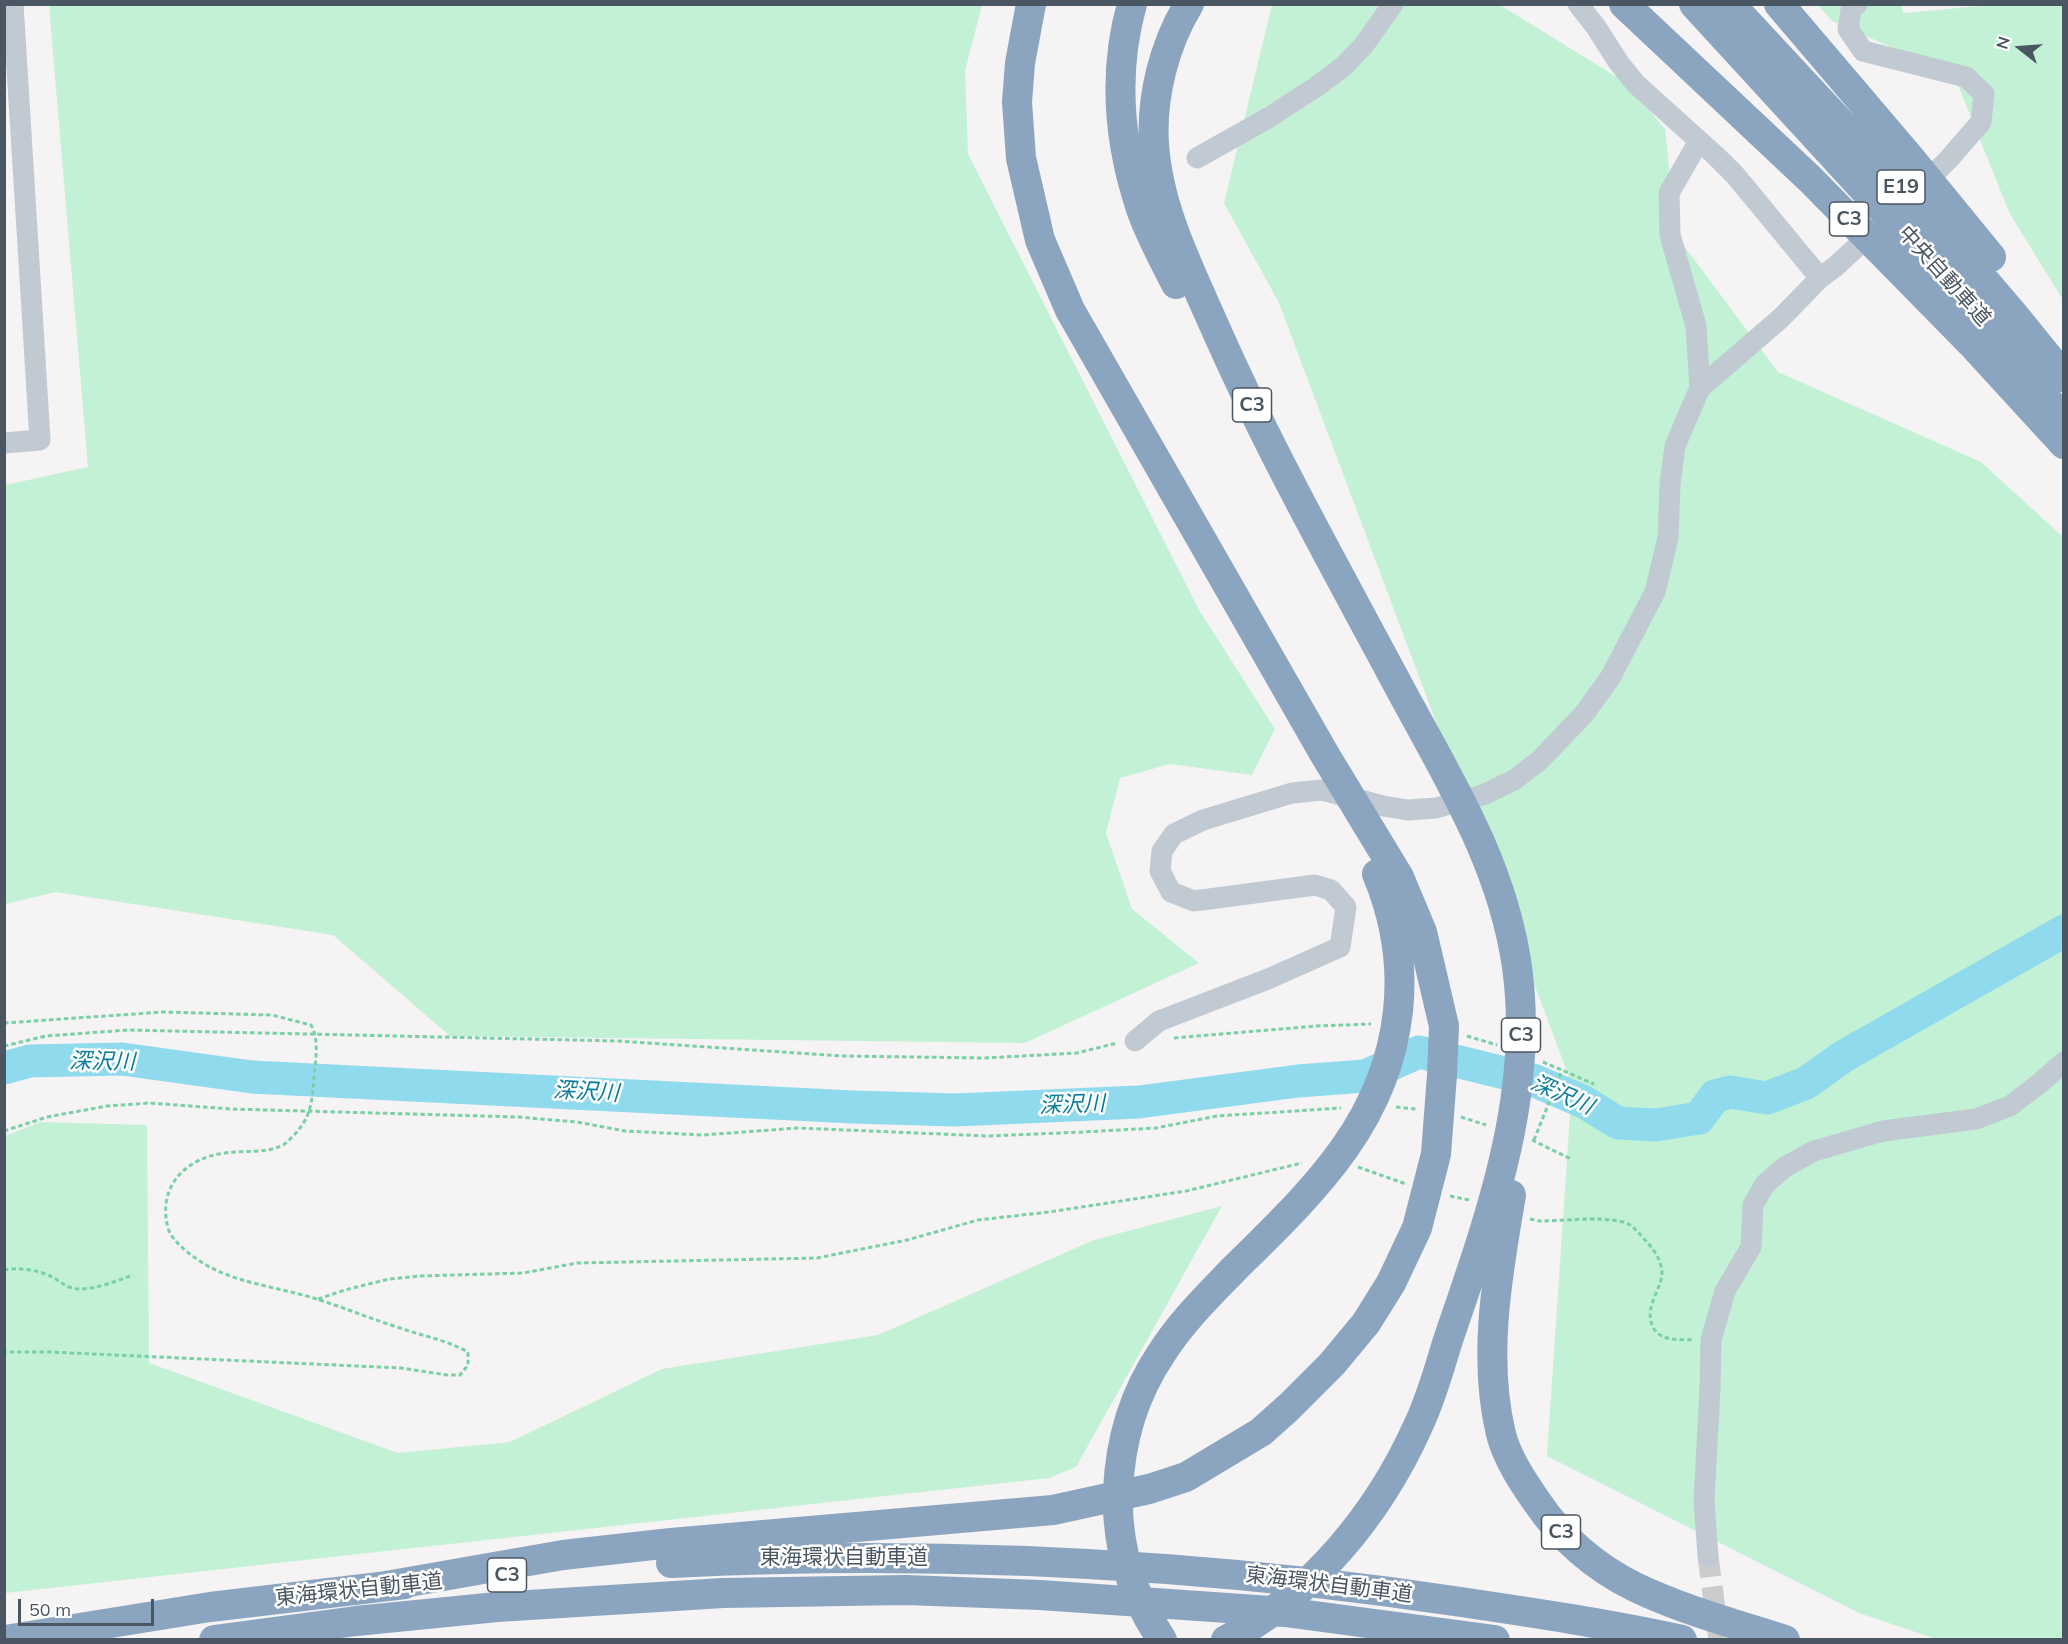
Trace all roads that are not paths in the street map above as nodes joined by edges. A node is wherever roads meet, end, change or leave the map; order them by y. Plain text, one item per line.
1 (13, 4) edge
2 (1132, 4) edge
3 (1189, 4) edge
4 (1393, 4) edge
5 (1578, 4) edge
6 (1624, 4) edge
7 (1694, 4) edge
8 (1731, 4) edge
9 (1779, 4) edge
10 (1857, 4) edge
11 (1030, 11) edge
12 (1699, 141) junction
13 (1197, 158) dead end
14 (1828, 272) junction
15 (2064, 349) edge
16 (2064, 377) edge
17 (1700, 388) junction
18 (2064, 421) edge
19 (4, 443) edge
20 (2064, 444) edge
21 (1350, 594) junction
22 (1325, 755) junction
23 (1135, 1041) road end
24 (1519, 1058) junction
25 (2064, 1062) edge
26 (1708, 1556) tunnel mouth
27 (386, 1586) junction
28 (6, 1640) edge
29 (214, 1640) edge
30 (1162, 1640) edge
31 (1226, 1640) edge
32 (1495, 1640) edge
33 (1682, 1640) edge
34 (1785, 1640) edge

1 - 19 street
2 - 21 highway, C3
3 - 21 highway, C3
4 - 13 street
5 - 12 street
6 - 20 highway, C3
7 - 18 highway, 中央自動車道 / E19
8 - 16 highway, 中央自動車道 / E19
9 - 15 highway
10 - 14 street
11 - 22 highway
12 - 14 street
12 - 17 street
14 - 17 street
17 - 23 street
21 - 24 highway, C3
22 - 27 highway
22 - 30 highway
24 - 31 highway, C3
24 - 34 highway, C3
25 - 26 street
27 - 28 highway, 東海環状自動車道 / C3
27 - 33 highway, 東海環状自動車道 / C3
29 - 32 highway, 東海環状自動車道 / C3

